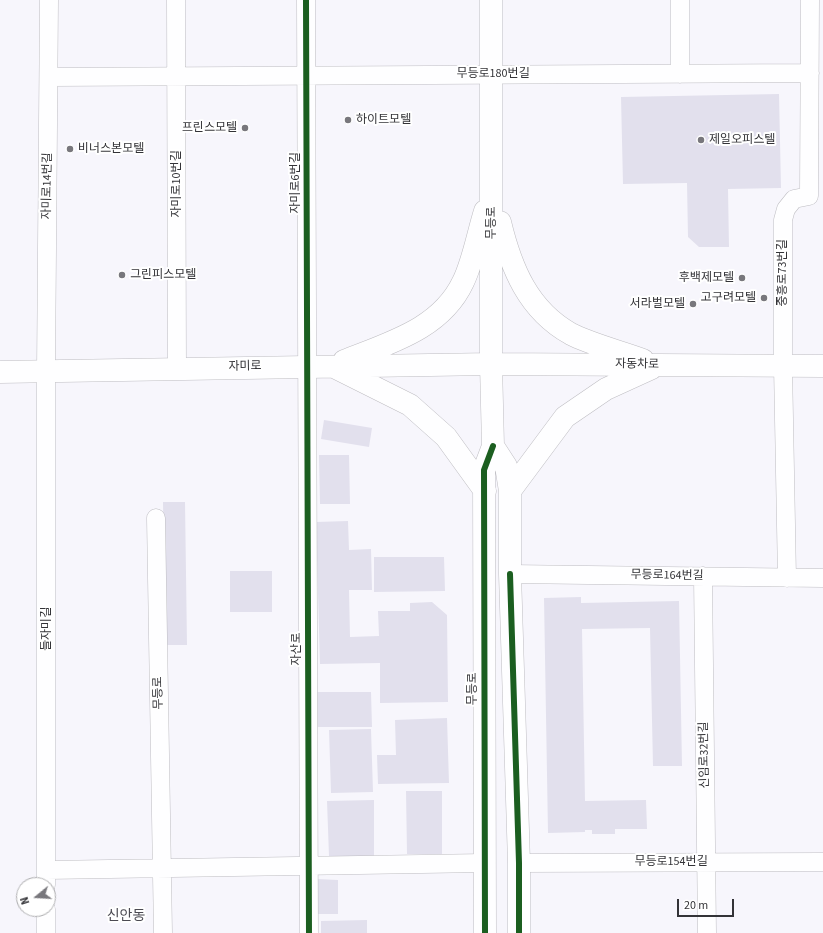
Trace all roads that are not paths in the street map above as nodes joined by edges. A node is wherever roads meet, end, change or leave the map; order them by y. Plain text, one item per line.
1 (49, 0) edge
2 (176, 0) edge
3 (306, 0) edge
4 (491, 0) edge
5 (680, 0) edge
6 (810, 0) edge
7 (810, 73) junction
8 (492, 74) junction
9 (680, 74) junction
10 (306, 75) junction
11 (177, 76) junction
12 (50, 77) junction
13 (492, 187) junction
14 (816, 196) edge
15 (491, 364) junction
16 (307, 365) junction
17 (331, 365) junction
18 (659, 365) junction
19 (783, 366) junction
20 (823, 366) edge
21 (177, 369) junction
22 (0, 372) edge
23 (46, 372) junction
24 (493, 446) junction
25 (484, 491) junction
26 (510, 491) junction
27 (156, 518) dead end
28 (510, 574) junction
29 (703, 576) junction
30 (787, 578) junction
31 (823, 578) edge
32 (706, 862) junction
33 (823, 862) edge
34 (484, 863) junction
35 (519, 863) junction
36 (309, 867) junction
37 (162, 868) junction
38 (47, 877) edge
39 (46, 917) edge
40 (46, 933) edge
41 (163, 933) edge
42 (309, 933) edge
43 (485, 933) edge
44 (519, 933) edge
45 (707, 933) edge

1 - 12 street, 자미로14번길
2 - 11 street, 자미로10번길
3 - 10 street, 자미로6번길
4 - 8 street, 무등로
5 - 9 street
6 - 7 street, 중흥로73번길
7 - 9 street, 무등로180번길
7 - 14 street, 중흥로73번길
8 - 9 street, 무등로180번길
8 - 10 street, 무등로180번길
8 - 13 street, 무등로
10 - 11 street, 무등로180번길
10 - 16 street, 자미로6번길
11 - 12 street, 무등로180번길
11 - 21 street, 자미로10번길
12 - 23 street, 자미로14번길
13 - 15 street, 무등로
13 - 17 street
13 - 18 street
14 - 19 street, 중흥로73번길
15 - 17 street, 자미로
15 - 18 street, 자동차로
15 - 24 street, 무등로
16 - 17 street, 자미로
16 - 21 street, 자미로
16 - 36 street, 자산로
17 - 25 street
18 - 19 street, 자동차로
18 - 26 street
19 - 20 street, 자동차로
19 - 30 street
21 - 23 street, 자미로
22 - 23 street, 자미로
23 - 38 street, 들자미길
24 - 25 street, 무등로
24 - 26 street
25 - 34 street, 무등로
26 - 28 street
27 - 37 street, 무등로
28 - 29 street, 무등로164번길
28 - 35 street
29 - 30 street, 무등로164번길
29 - 32 street, 신임로32번길
30 - 31 street, 무등로164번길
32 - 33 street, 무등로154번길
32 - 35 street, 무등로154번길
32 - 45 street, 신임로32번길
34 - 36 street
34 - 43 street, 무등로
35 - 44 street
36 - 37 street
36 - 42 street, 자산로
37 - 38 street
37 - 41 street, 무등로
39 - 40 street

